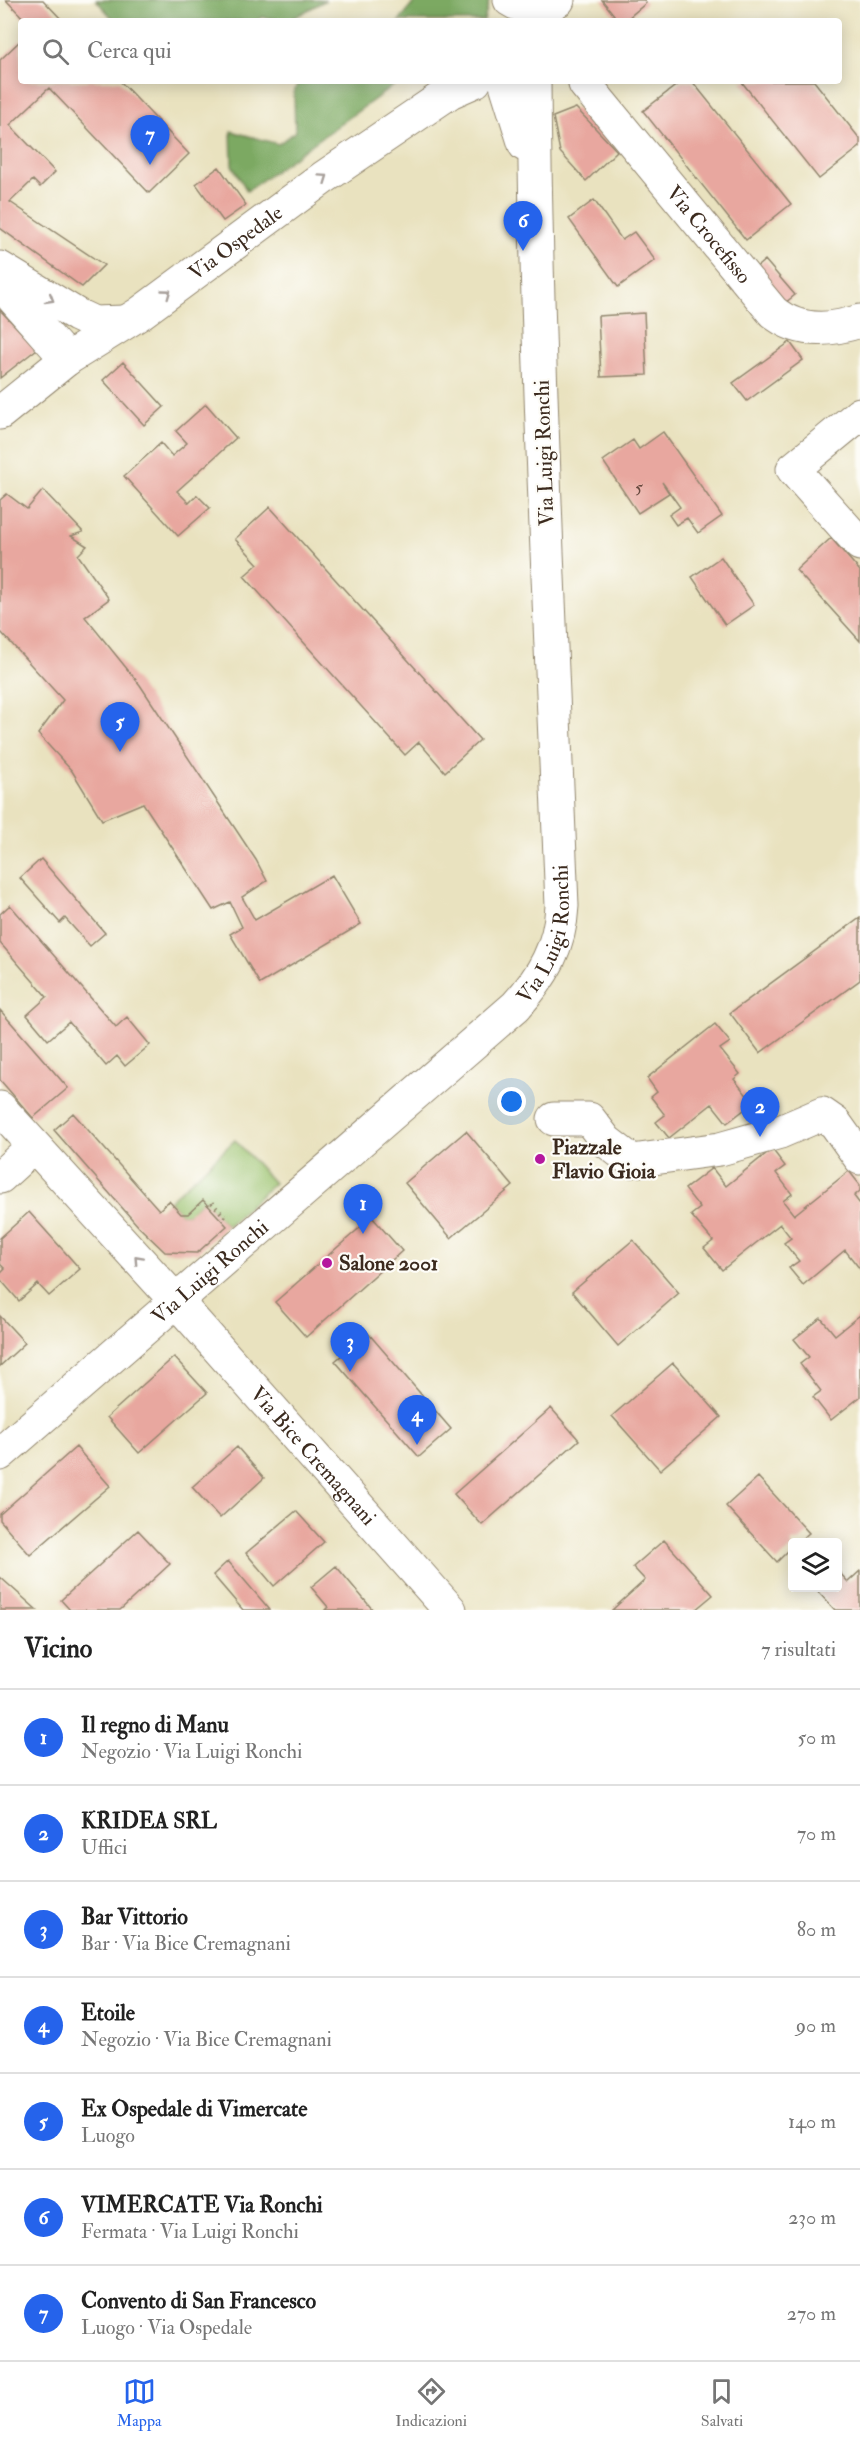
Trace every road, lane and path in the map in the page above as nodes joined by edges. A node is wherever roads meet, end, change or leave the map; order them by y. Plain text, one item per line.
1 (504, 0) edge
2 (502, 18) edge
3 (493, 84) edge
4 (505, 84) edge
5 (585, 84) dead end
6 (0, 268) edge
7 (0, 283) edge
8 (860, 321) edge
9 (125, 322) junction
10 (67, 359) junction
11 (0, 413) edge
12 (860, 414) edge
13 (860, 544) edge
14 (0, 1108) edge
15 (554, 1119) dead end
16 (34, 1146) junction
17 (860, 1158) edge
18 (0, 1177) edge
19 (207, 1205) dead end
20 (231, 1222) dead end
21 (177, 1302) junction
22 (0, 1454) edge
23 (450, 1610) edge

1 - 2 street
9 -> 3 street, Via Ospedale
4 - 21 street, Via Luigi Ronchi
5 - 8 street, Via Crocefisso
6 -> 9 street
7 - 10 street
9 - 10 street, Via Ospedale
10 - 11 street, Via Ospedale
12 - 13 street
14 - 16 street, Via Bice Cremagnani
15 - 17 street
16 - 18 street
21 -> 16 street, Via Bice Cremagnani
19 - 20 path
21 - 22 street, Via Luigi Ronchi
21 - 23 street, Via Bice Cremagnani

